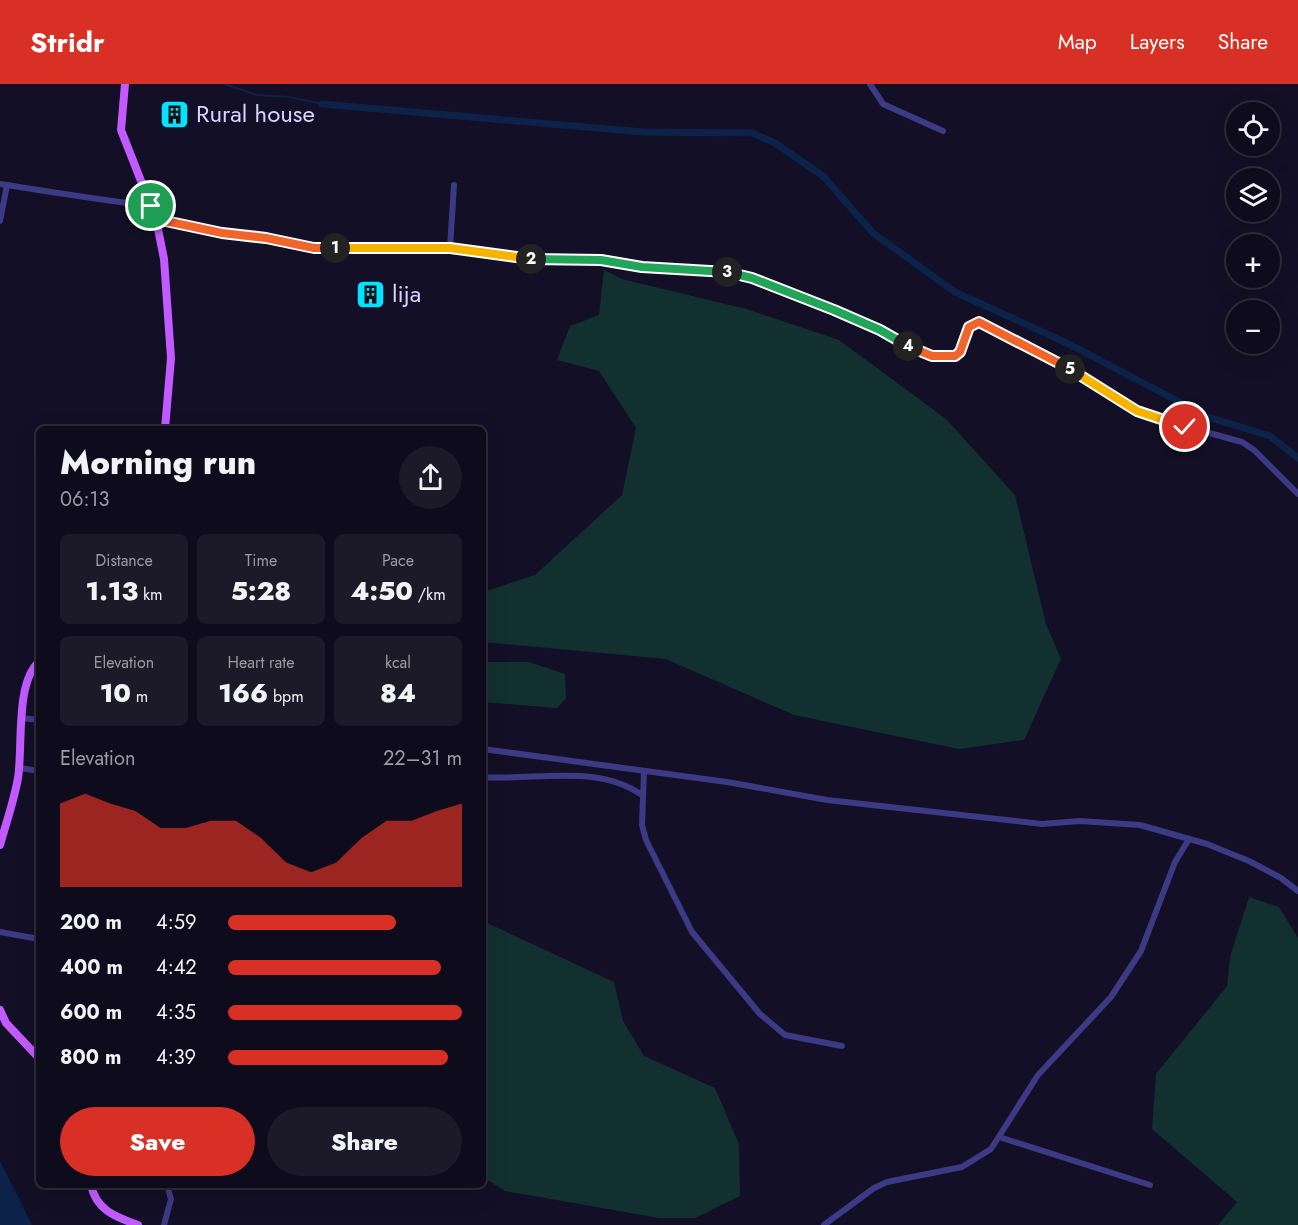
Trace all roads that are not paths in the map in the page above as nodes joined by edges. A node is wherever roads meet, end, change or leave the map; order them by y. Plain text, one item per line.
1 (125, 84) edge
2 (870, 84) edge
3 (944, 131) dead end
4 (3, 185) edge
5 (454, 185) dead end
6 (151, 206) junction
7 (156, 219) junction
8 (0, 221) edge
9 (450, 248) junction
10 (165, 426) edge
11 (1298, 494) edge
12 (36, 665) edge
13 (22, 718) junction
14 (36, 720) edge
15 (486, 749) edge
16 (20, 768) junction
17 (36, 771) edge
18 (644, 772) junction
19 (486, 777) edge
20 (642, 795) junction
21 (1189, 838) junction
22 (0, 845) edge
23 (1298, 891) edge
24 (0, 932) edge
25 (36, 938) edge
26 (0, 1010) edge
27 (842, 1046) dead end
28 (36, 1055) edge
29 (999, 1137) junction
30 (1150, 1185) dead end
31 (92, 1188) edge
32 (168, 1188) edge
33 (138, 1225) edge
34 (164, 1225) edge
35 (824, 1225) edge

1 - 6 main road
2 - 3 street
4 - 6 street
4 - 8 street
5 - 9 street
6 - 7 main road
7 - 9 street
7 - 10 main road
9 - 11 street
12 - 13 main road
13 - 14 street
13 - 16 main road
15 - 18 street
16 - 17 street
16 - 22 main road
18 - 20 street
18 - 21 street
19 - 20 street
20 - 27 street
21 - 23 street
21 - 29 street
24 - 25 street
26 - 28 main road
29 - 30 street
29 - 35 street
31 - 33 main road
32 - 34 street

